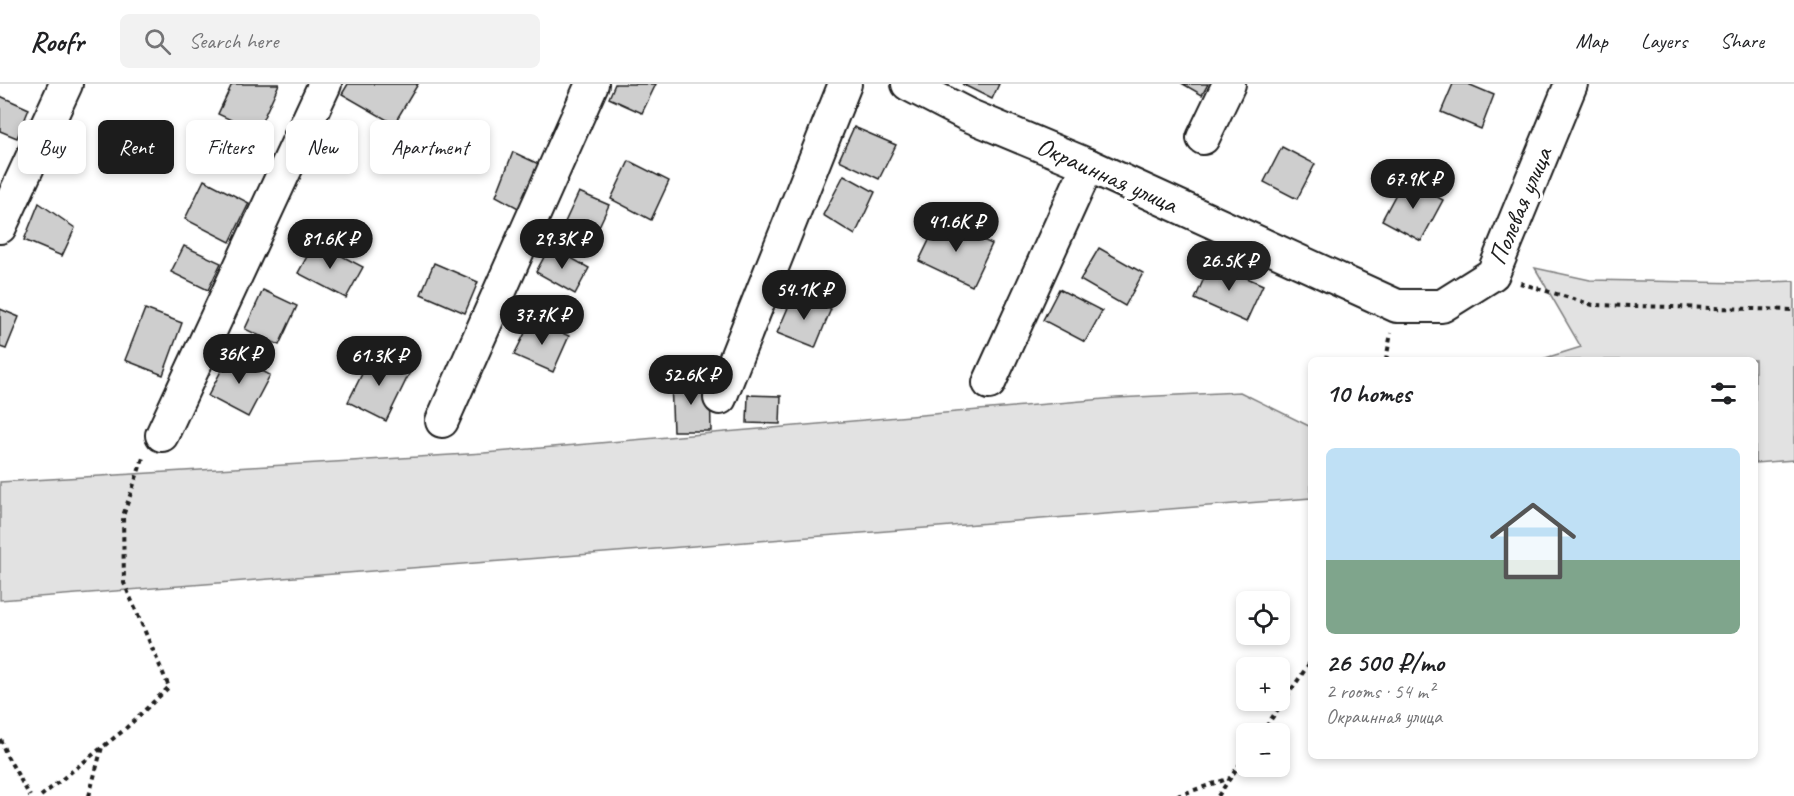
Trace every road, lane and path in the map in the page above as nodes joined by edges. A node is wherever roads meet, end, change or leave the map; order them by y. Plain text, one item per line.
1 (66, 84) edge
2 (325, 84) edge
3 (592, 84) edge
4 (845, 84) edge
5 (908, 84) edge
6 (1228, 84) edge
7 (1571, 84) edge
8 (1203, 138) dead end
9 (1088, 165) junction
10 (0, 226) edge
11 (1493, 274) junction
12 (1442, 306) joint
13 (1794, 310) edge
14 (989, 383) dead end
15 (720, 398) dead end
16 (442, 421) dead end
17 (162, 435) joint
18 (1308, 666) edge
19 (1269, 723) edge
20 (0, 739) edge
21 (102, 747) junction
22 (1236, 769) edge
23 (1230, 778) junction
24 (30, 796) edge
25 (40, 796) edge
26 (89, 796) edge
27 (1178, 796) edge
28 (1218, 796) edge

1 - 10 street
2 - 17 street
3 - 16 street
4 - 15 street
5 - 9 street, Окраинная улица
6 - 8 street
7 - 11 street, Полевая улица
9 - 12 street, Окраинная улица
9 - 14 street
11 - 12 street, Полевая улица
11 - 13 path
17 - 21 path
18 - 19 path
20 - 24 path
21 - 25 path
21 - 26 path
22 - 23 path
23 - 27 path
23 - 28 path

